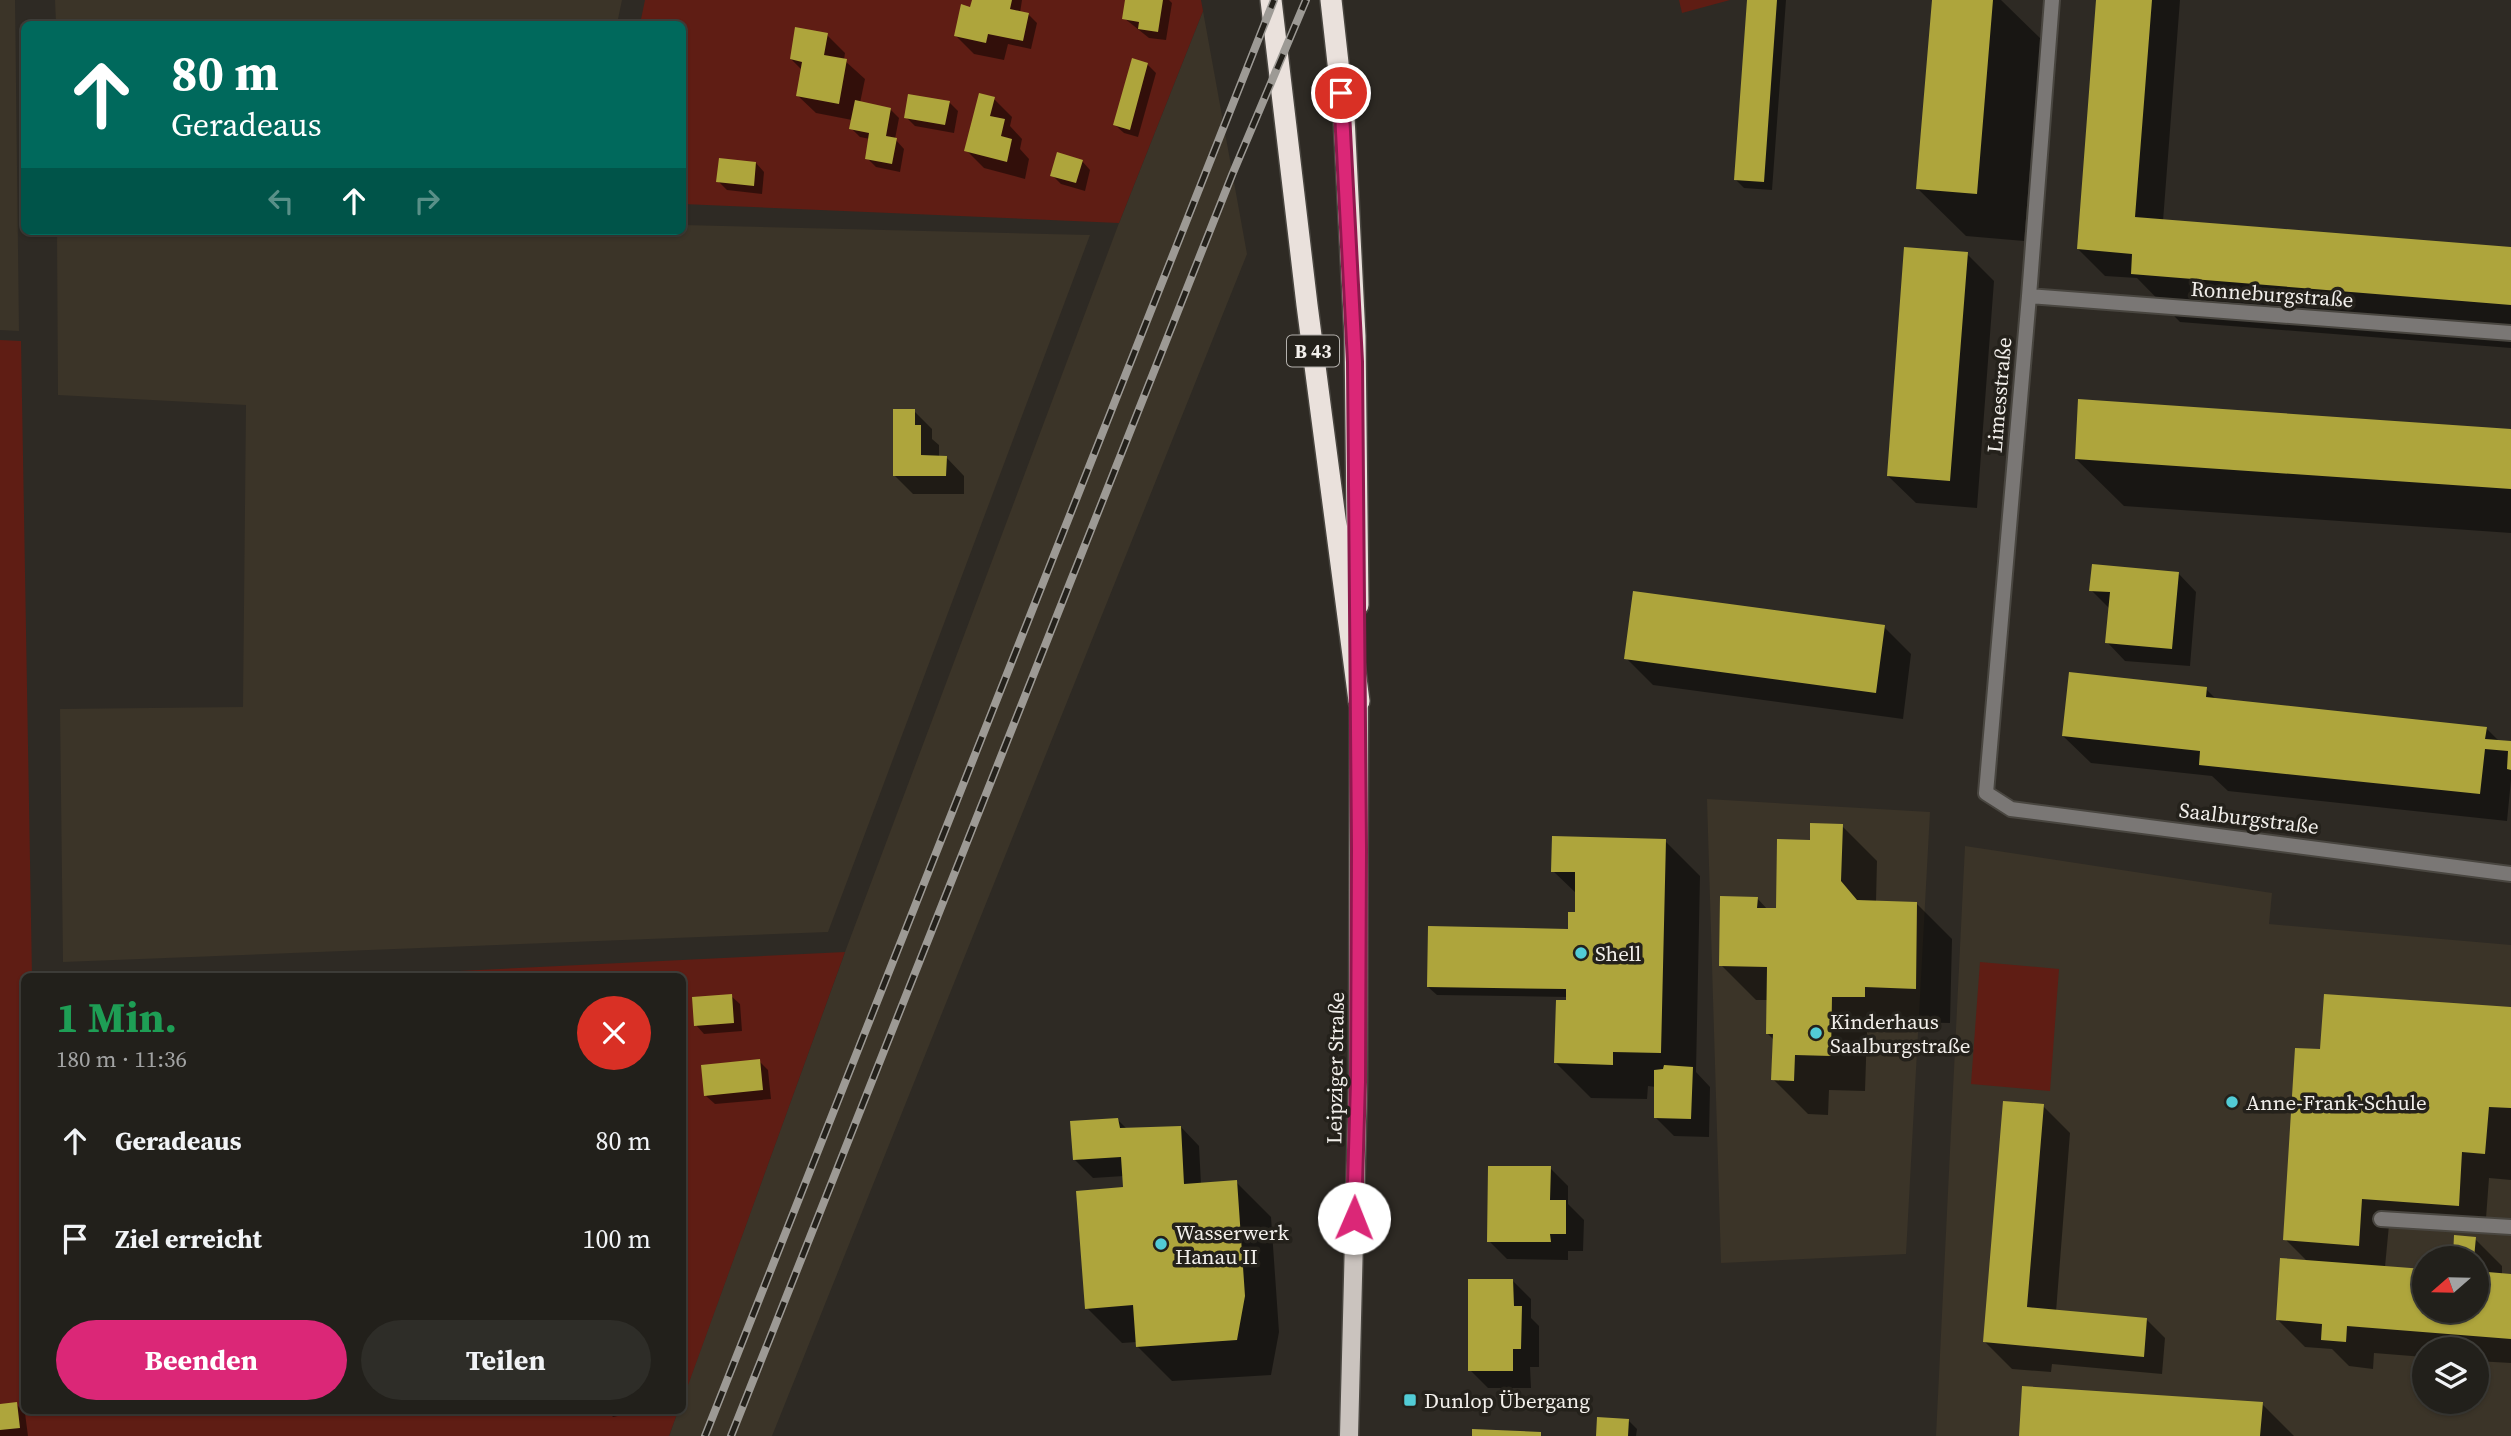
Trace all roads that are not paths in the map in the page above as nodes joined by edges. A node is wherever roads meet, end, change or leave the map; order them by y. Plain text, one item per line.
1 (1271, 0) edge
2 (1331, 0) edge
3 (2052, 0) edge
4 (2029, 296) junction
5 (2511, 333) edge
6 (1359, 701) junction
7 (1986, 793) joint
8 (2511, 874) edge
9 (2381, 1219) dead end
10 (2511, 1227) edge
11 (1349, 1436) edge

1 - 6 highway, B 43
2 - 6 highway, B 43
3 - 4 street, Limesstraße
4 - 5 street, Ronneburgstraße
4 - 7 street, Limesstraße
6 - 11 main road, Leipziger Straße / B 43
7 - 8 street, Saalburgstraße
9 - 10 street

